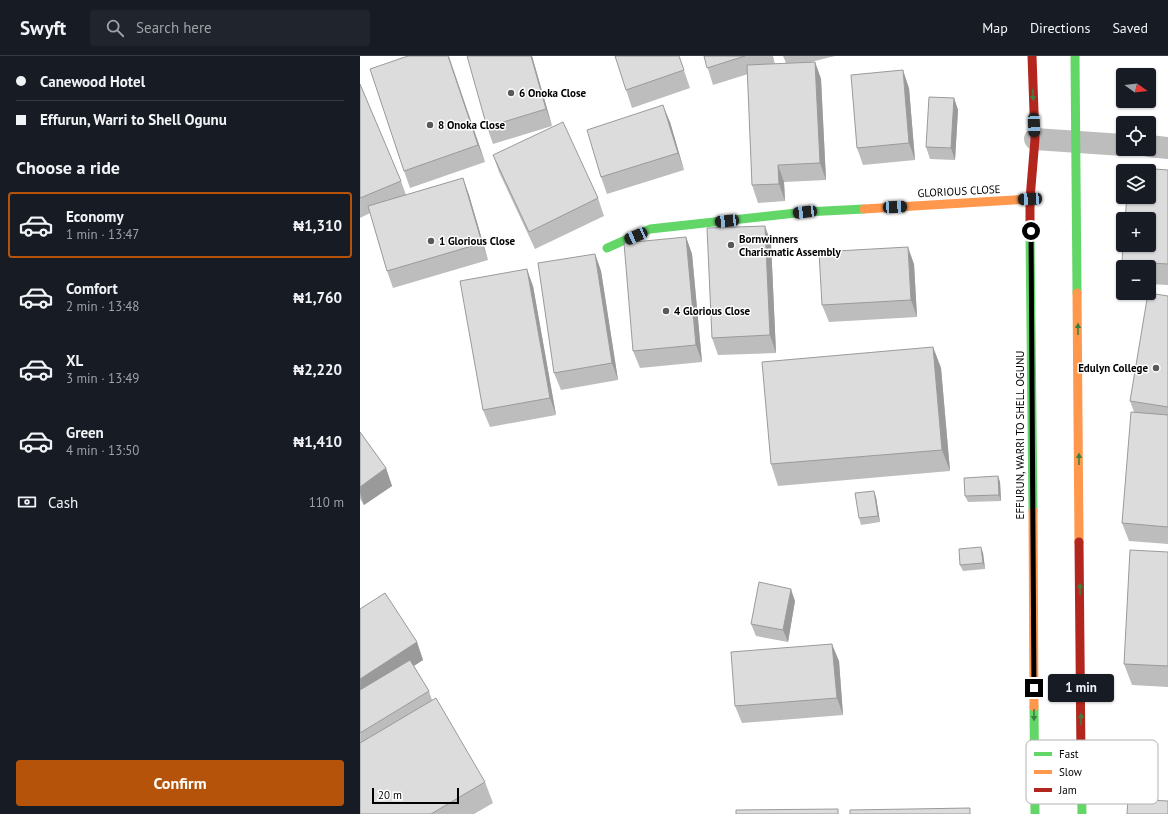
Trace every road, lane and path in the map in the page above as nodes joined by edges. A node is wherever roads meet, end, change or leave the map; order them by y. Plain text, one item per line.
1 (1032, 56) edge
2 (1075, 56) edge
3 (1035, 139) junction
4 (1076, 141) junction
5 (1116, 144) edge
6 (1156, 147) edge
7 (1168, 148) edge
8 (1030, 199) junction
9 (607, 248) dead end
10 (1034, 740) edge
11 (1081, 740) edge
12 (1035, 804) edge
13 (1082, 804) edge
14 (1035, 814) edge
15 (1082, 814) edge

1 -> 3 main road, EFFURUN, WARRI TO SHELL OGUNU
2 - 4 main road
3 - 4 street
3 - 8 main road, EFFURUN, WARRI TO SHELL OGUNU
4 - 5 street
11 -> 4 main road
6 - 7 street
8 - 9 main road, GLORIOUS CLOSE
8 -> 10 main road, EFFURUN, WARRI TO SHELL OGUNU
12 -> 14 main road, EFFURUN, WARRI TO SHELL OGUNU
15 -> 13 main road

